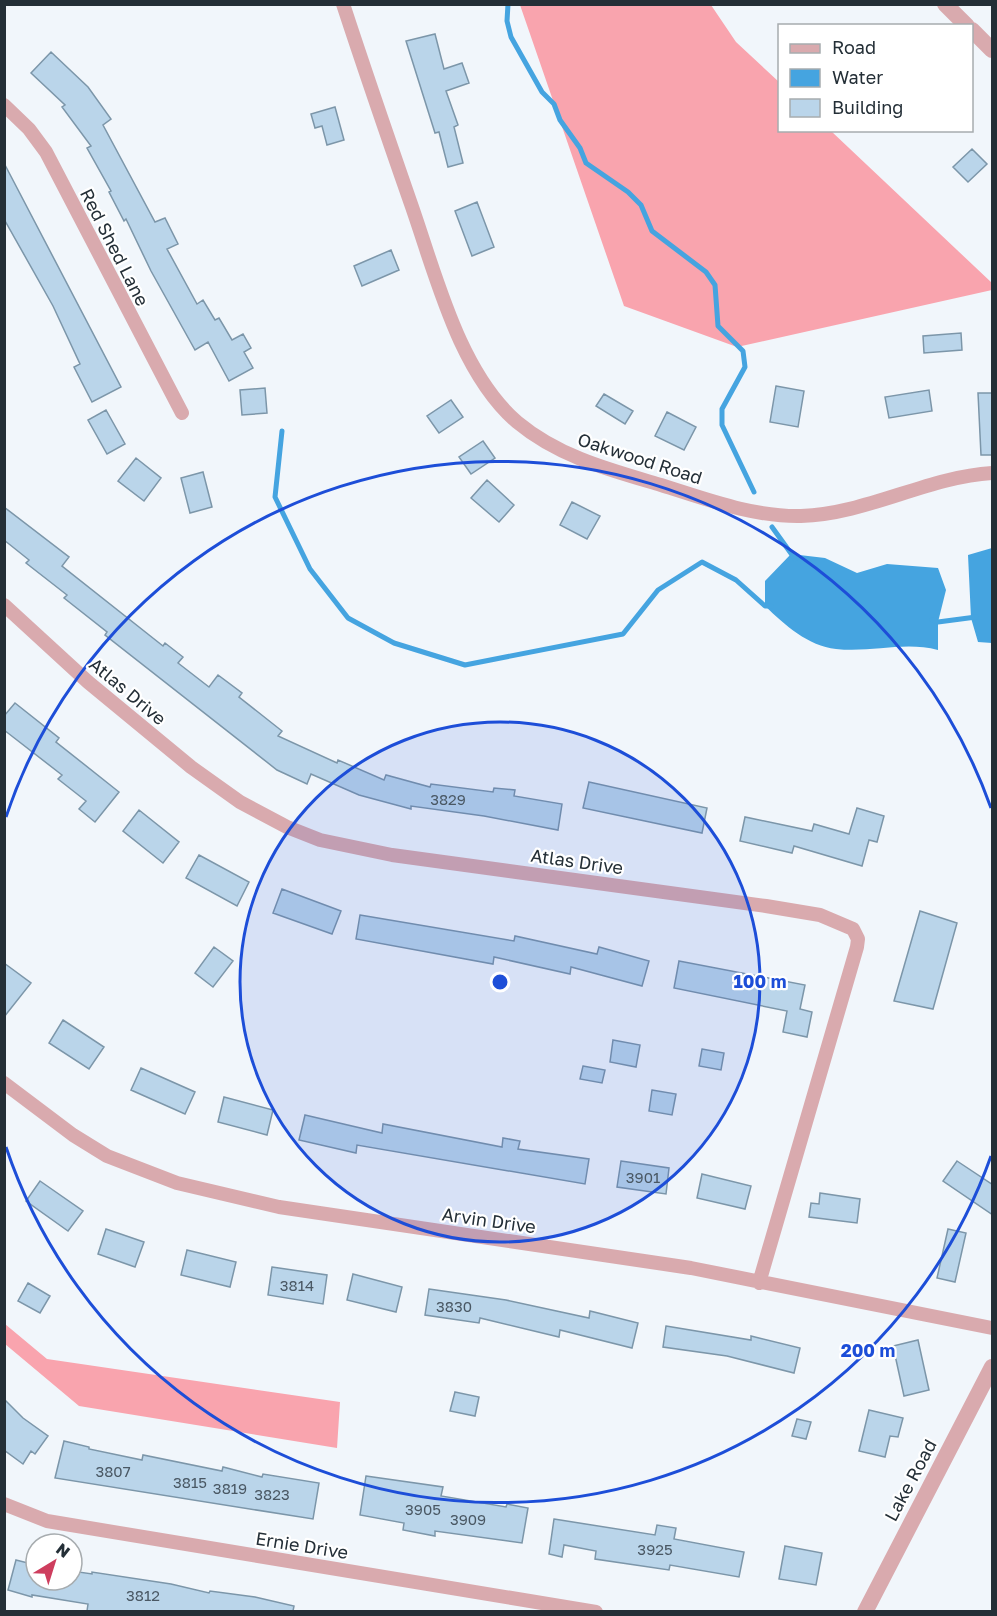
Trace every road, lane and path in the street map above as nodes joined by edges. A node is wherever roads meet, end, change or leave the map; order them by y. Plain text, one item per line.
1 (343, 4) edge
2 (945, 4) edge
3 (965, 24) edge
4 (973, 31) edge
5 (993, 50) edge
6 (4, 105) edge
7 (182, 414) dead end
8 (993, 472) edge
9 (4, 605) edge
10 (4, 1083) edge
11 (759, 1282) junction
12 (993, 1328) edge
13 (993, 1367) edge
14 (4, 1504) edge
15 (596, 1611) edge
16 (865, 1611) edge

1 - 8 street, Oakwood Road
2 - 3 street
4 - 5 street
6 - 7 street, Red Shed Lane
9 - 11 street, Atlas Drive
10 - 11 street, Arvin Drive
11 - 12 street, Arvin Drive
13 - 16 street, Lake Road
14 - 15 street, Ernie Drive

